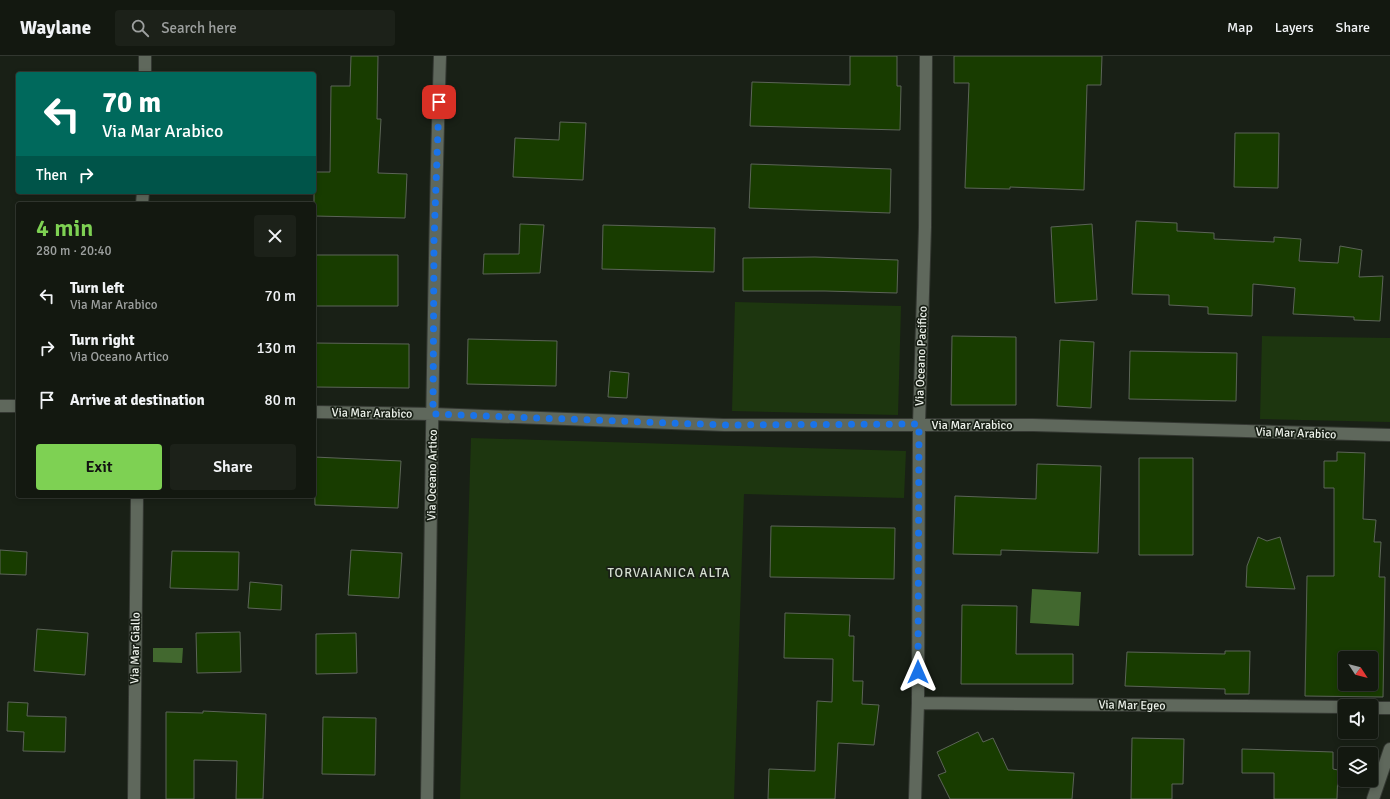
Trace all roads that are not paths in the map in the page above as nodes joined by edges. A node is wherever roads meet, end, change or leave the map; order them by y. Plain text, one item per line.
1 (145, 56) edge
2 (440, 56) edge
3 (926, 56) edge
4 (145, 72) edge
5 (0, 406) edge
6 (16, 406) edge
7 (316, 412) edge
8 (433, 414) junction
9 (919, 424) junction
10 (1390, 435) edge
11 (137, 498) edge
12 (918, 703) junction
13 (1338, 708) edge
14 (1378, 708) edge
15 (1390, 708) edge
16 (1390, 749) edge
17 (134, 799) edge
18 (427, 799) edge
19 (916, 799) edge
20 (1373, 799) edge

1 - 4 street
2 - 8 street, Via Oceano Artico
3 - 9 street, Via Oceano Pacifico
5 - 6 street
7 - 8 street, Via Mar Arabico
8 - 9 street, Via Mar Arabico
8 - 18 street, Via Oceano Artico
9 - 10 street, Via Mar Arabico
9 - 12 street, Via Oceano Pacifico
11 - 17 street, Via Mar Giallo
12 - 13 street, Via Mar Egeo
12 - 19 street, Via Oceano Pacifico
14 - 15 street
16 - 20 street

